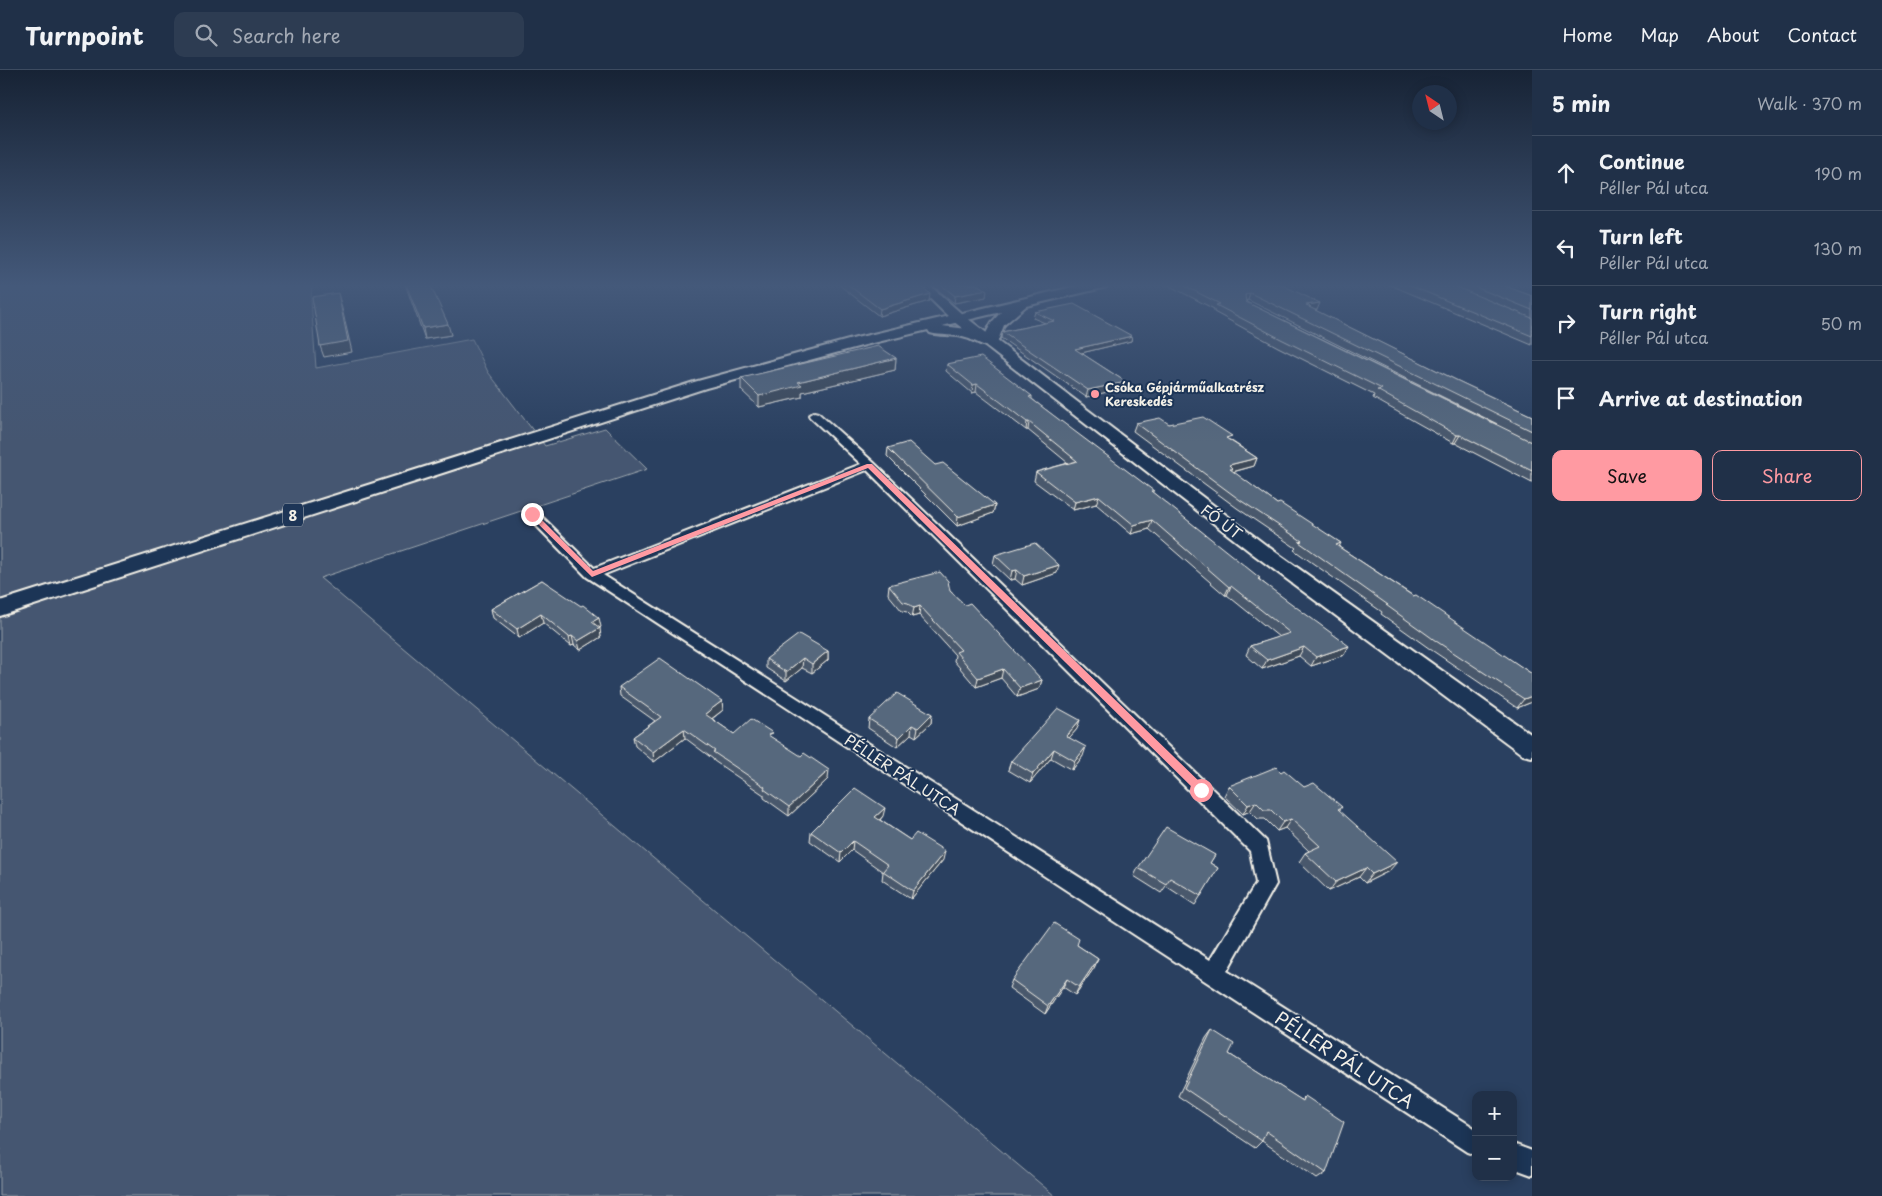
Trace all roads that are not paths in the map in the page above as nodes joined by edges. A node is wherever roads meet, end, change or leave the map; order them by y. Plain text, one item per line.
1 (882, 337) edge
2 (977, 337) edge
3 (984, 337) edge
4 (992, 337) edge
5 (991, 342) junction
6 (814, 415) dead end
7 (869, 466) junction
8 (532, 514) dead end
9 (592, 574) junction
10 (0, 608) edge
11 (1532, 748) edge
12 (1213, 975) junction
13 (1472, 1140) edge
14 (1517, 1157) edge
15 (1532, 1162) edge

1 - 10 main road, 8
2 - 5 main road
3 - 5 main road, FŐ ÚT
4 - 5 main road
5 - 11 main road, FŐ ÚT
6 - 7 street
7 - 9 street
7 - 12 street
8 - 9 street, PÉLLER PÁL UTCA
9 - 12 street, PÉLLER PÁL UTCA
12 - 13 street, PÉLLER PÁL UTCA
14 - 15 street

